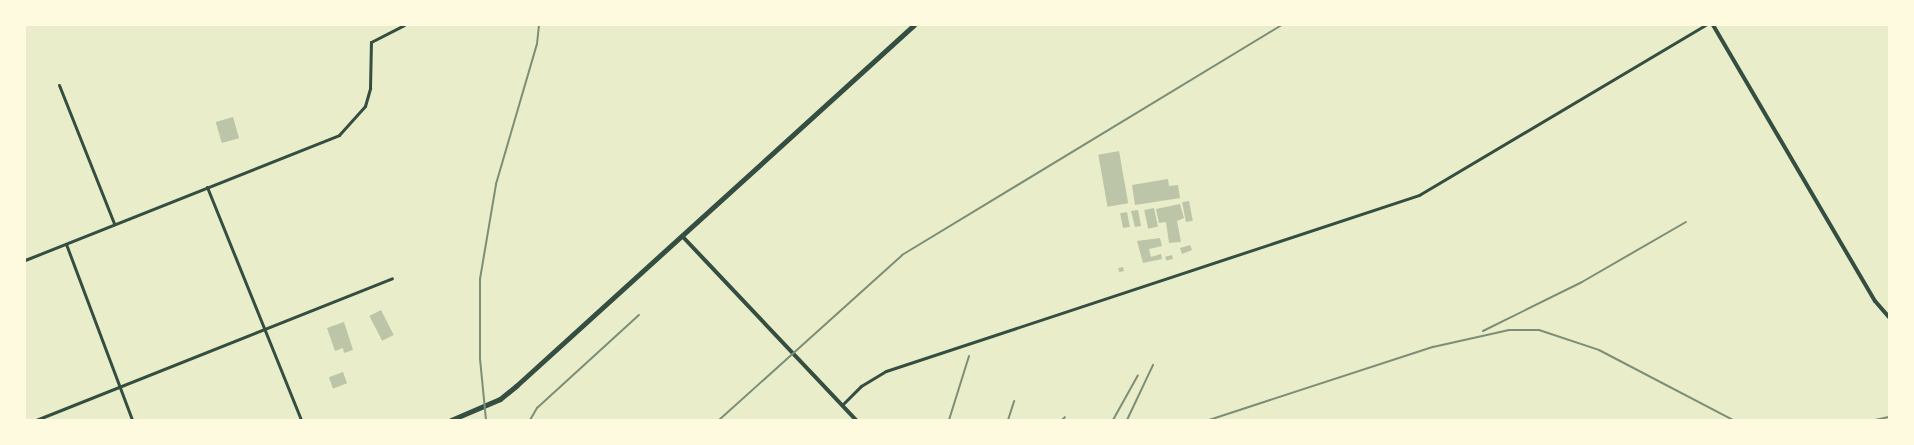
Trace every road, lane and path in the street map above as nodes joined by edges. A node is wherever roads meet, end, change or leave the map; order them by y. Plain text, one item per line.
1 (404, 25) edge
2 (914, 25) edge
3 (1705, 25) edge
4 (1713, 25) edge
5 (60, 85) dead end
6 (207, 187) junction
7 (114, 223) junction
8 (683, 237) junction
9 (66, 244) junction
10 (25, 260) edge
11 (392, 278) dead end
12 (1889, 317) edge
13 (262, 330) junction
14 (119, 387) junction
15 (841, 406) junction
16 (36, 420) edge
17 (132, 420) edge
18 (301, 420) edge
19 (451, 420) edge
20 (856, 420) edge

1 - 6 street
2 - 8 highway
3 - 15 street
4 - 12 street
5 - 7 street
6 - 7 street
6 - 13 street
7 - 9 street
8 - 15 street
8 - 19 highway
9 - 10 street
9 - 14 street
11 - 13 street
13 - 14 street
13 - 18 street
14 - 16 street
14 - 17 street
15 - 20 street

